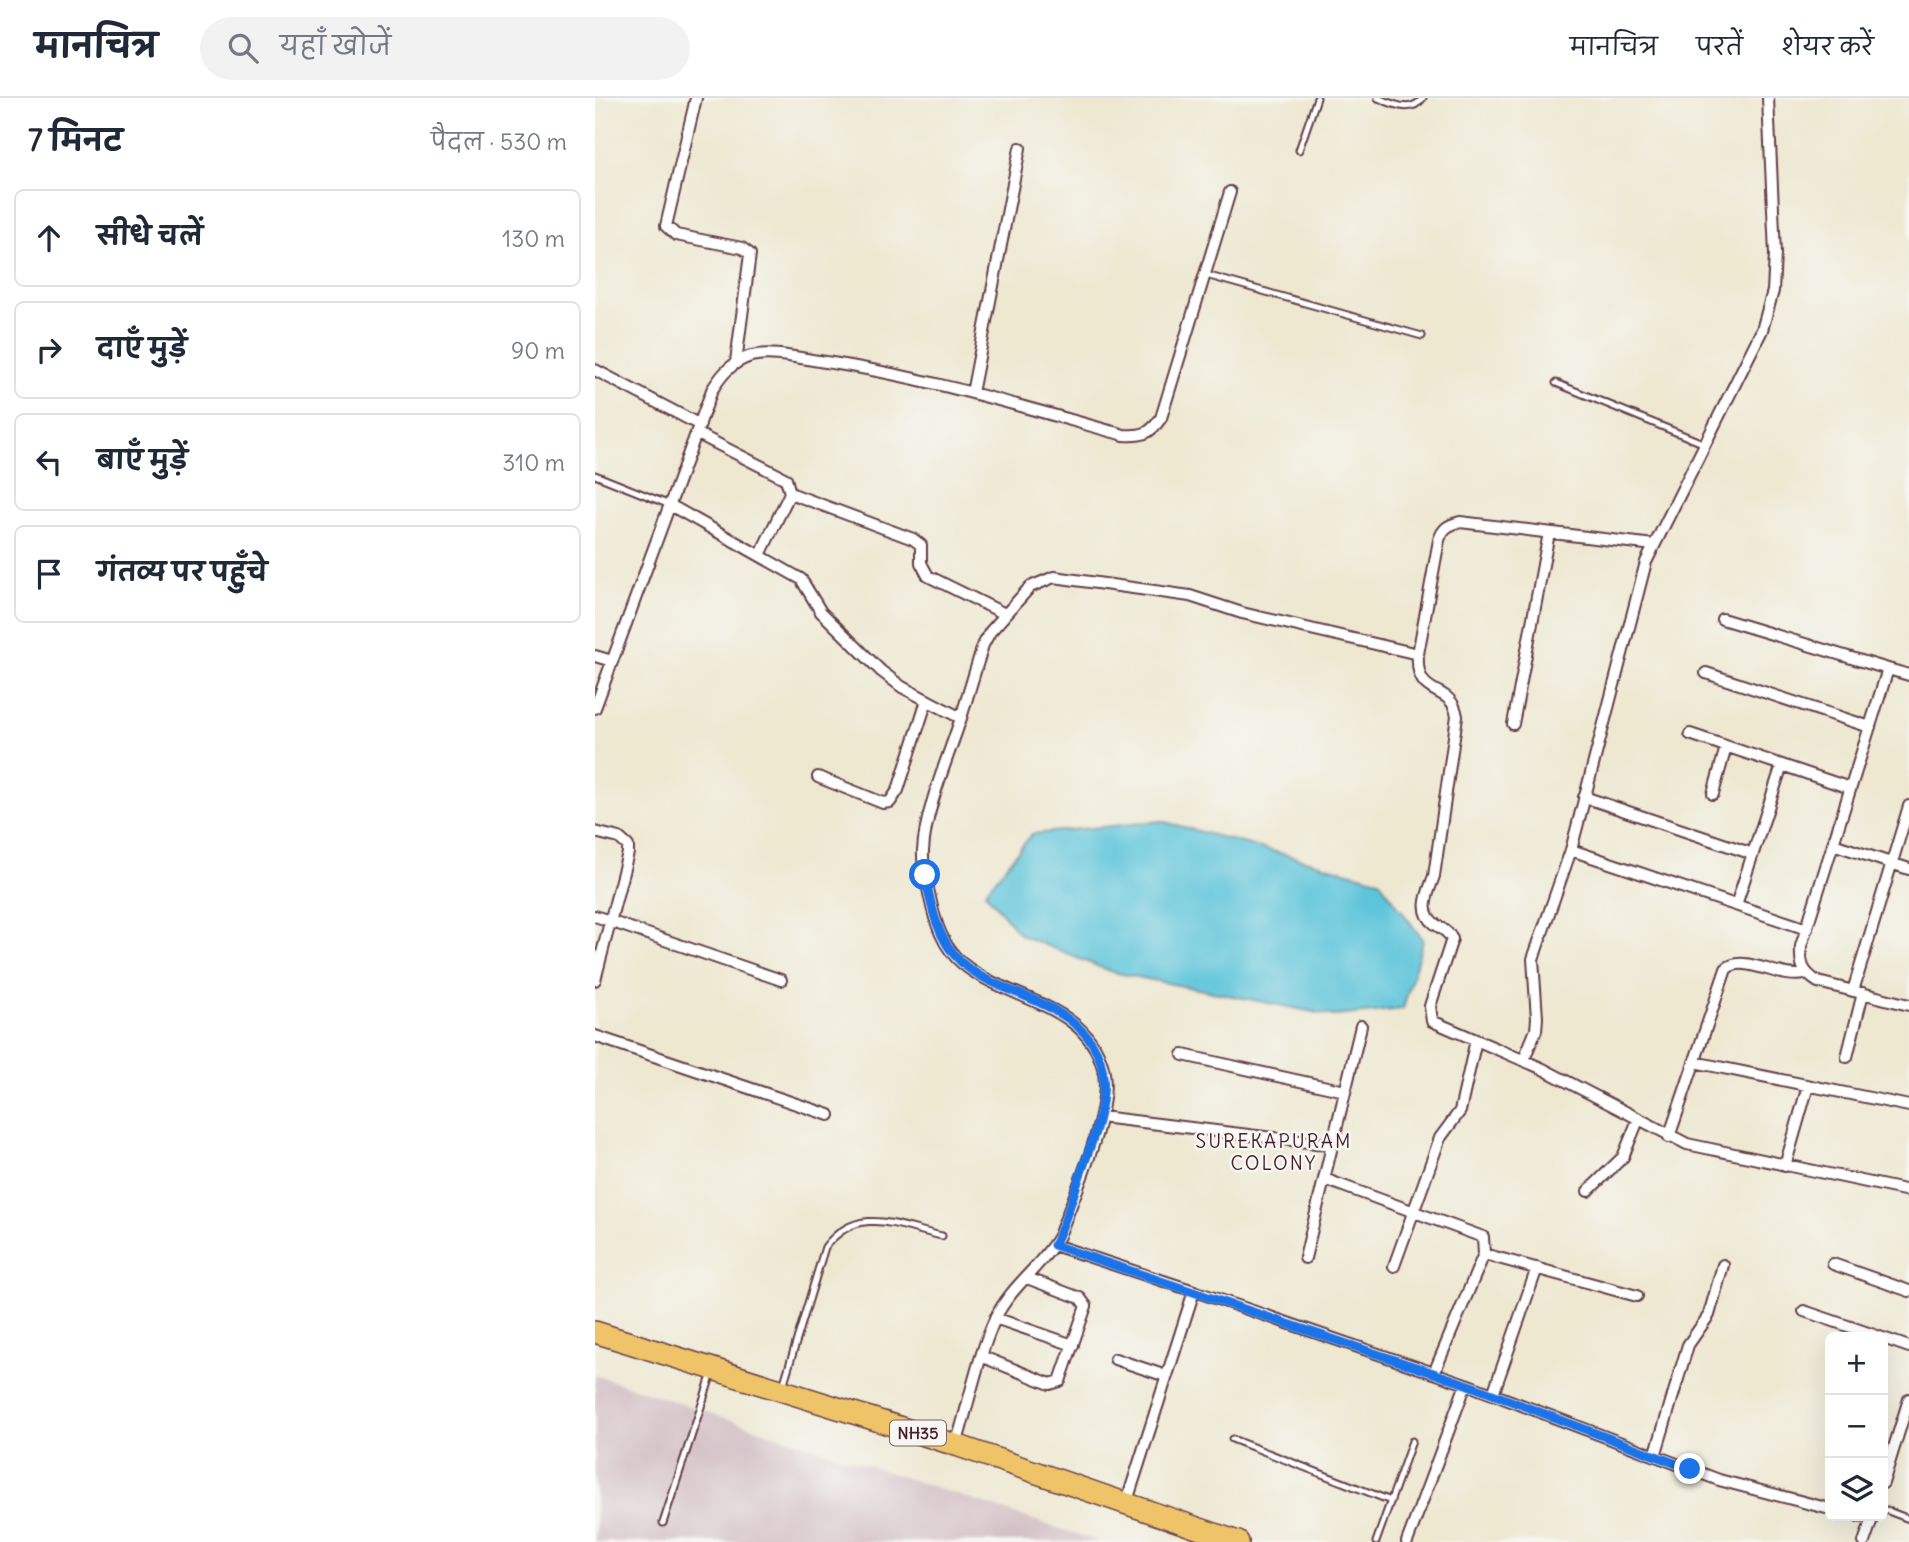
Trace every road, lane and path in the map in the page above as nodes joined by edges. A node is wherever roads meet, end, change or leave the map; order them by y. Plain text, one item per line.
1 (695, 98) edge
2 (1317, 98) edge
3 (1378, 98) edge
4 (1423, 98) edge
5 (1768, 98) edge
6 (1020, 148) dead end
7 (1299, 150) dead end
8 (1230, 192) dead end
9 (1205, 274) junction
10 (1422, 336) dead end
11 (736, 362) junction
12 (595, 370) edge
13 (1556, 383) dead end
14 (972, 393) junction
15 (698, 429) junction
16 (1705, 444) junction
17 (595, 475) edge
18 (790, 493) junction
19 (670, 505) junction
20 (1549, 533) junction
21 (1654, 545) junction
22 (760, 555) junction
23 (1006, 614) junction
24 (1722, 619) dead end
25 (1418, 654) junction
26 (595, 656) edge
27 (612, 662) junction
28 (1888, 669) junction
29 (1706, 673) dead end
30 (1909, 675) edge
31 (927, 700) junction
32 (595, 708) edge
33 (961, 718) junction
34 (1513, 724) dead end
35 (1870, 727) junction
36 (1690, 734) dead end
37 (1726, 747) junction
38 (1782, 765) junction
39 (818, 777) dead end
40 (1850, 788) junction
41 (1713, 794) dead end
42 (1584, 797) junction
43 (1909, 806) edge
44 (595, 832) edge
45 (1833, 844) junction
46 (1571, 850) junction
47 (1753, 854) junction
48 (1892, 863) junction
49 (1909, 869) edge
50 (1737, 905) junction
51 (595, 916) edge
52 (610, 921) junction
53 (1807, 929) junction
54 (1805, 974) junction
55 (595, 980) edge
56 (781, 980) dead end
57 (1858, 992) junction
58 (1909, 1005) edge
59 (1361, 1027) dead end
60 (595, 1036) edge
61 (1476, 1040) junction
62 (1183, 1055) dead end
63 (1847, 1057) dead end
64 (1524, 1059) junction
65 (1694, 1062) junction
66 (1808, 1086) junction
67 (1345, 1091) junction
68 (1909, 1106) edge
69 (829, 1115) dead end
70 (1101, 1117) junction
71 (1638, 1120) junction
72 (1669, 1137) junction
73 (1332, 1145) junction
74 (1785, 1166) junction
75 (1324, 1178) junction
76 (1588, 1191) dead end
77 (1909, 1191) edge
78 (1412, 1211) junction
79 (942, 1236) dead end
80 (1054, 1245) junction
81 (1484, 1254) junction
82 (1305, 1258) dead end
83 (1833, 1264) dead end
84 (1723, 1265) dead end
85 (1394, 1266) dead end
86 (1537, 1268) junction
87 (1027, 1278) junction
88 (1194, 1291) junction
89 (1909, 1291) edge
90 (1637, 1296) dead end
91 (1804, 1311) dead end
92 (995, 1318) junction
93 (595, 1332) edge
94 (1864, 1332) edge
95 (1888, 1340) edge
96 (1073, 1345) junction
97 (1909, 1347) edge
98 (983, 1357) junction
99 (1115, 1359) dead end
100 (714, 1369) junction
101 (1434, 1373) junction
102 (1166, 1376) junction
103 (1466, 1384) junction
104 (781, 1391) junction
105 (1493, 1394) junction
106 (1909, 1399) edge
107 (1232, 1439) dead end
108 (1412, 1441) dead end
109 (956, 1445) junction
110 (1655, 1456) junction
111 (1888, 1467) edge
112 (1391, 1502) junction
113 (1126, 1504) junction
114 (1825, 1507) edge
115 (1888, 1511) edge
116 (1909, 1519) edge
117 (1871, 1521) edge
118 (663, 1523) dead end
119 (1238, 1542) edge
120 (1376, 1542) edge
121 (1407, 1542) edge
122 (1864, 1542) edge

1 - 11 street
2 - 7 lane
3 - 4 lane
5 - 16 street
6 - 14 street
8 - 9 street
9 - 10 lane
9 - 14 street
11 - 14 street
11 - 15 street
12 - 15 street
13 - 16 lane
15 - 18 street
15 - 19 street
16 - 21 street
17 - 19 lane
18 - 22 street
18 - 23 street
19 - 22 street
19 - 27 street
20 - 21 street
20 - 25 street
20 - 34 street
21 - 42 street
22 - 31 street
23 - 25 street
23 - 33 street
24 - 28 street
25 - 61 street
26 - 27 street
27 - 32 street
28 - 30 street
28 - 35 street
29 - 35 street
31 - 33 street
31 - 39 street
33 - 70 street
35 - 40 street
36 - 37 street
37 - 38 street
37 - 41 street
38 - 40 street
38 - 47 street
40 - 45 street
42 - 46 street
42 - 47 street
43 - 48 street
44 - 52 street
45 - 48 street
45 - 53 street
46 - 50 street
46 - 64 street
47 - 50 street
48 - 49 street
48 - 57 street
50 - 53 street
51 - 52 street
52 - 55 street
52 - 56 street
53 - 54 street
54 - 57 street
54 - 65 street
57 - 58 street
57 - 63 street
59 - 67 street
60 - 69 street
61 - 64 street
61 - 78 street
62 - 67 street
64 - 71 street
65 - 66 street
65 - 72 street
66 - 68 street
66 - 74 street
67 - 73 street
70 - 73 street
70 - 80 street
71 - 72 street
71 - 76 street
72 - 74 street
73 - 75 street
74 - 77 street
75 - 78 street
75 - 82 street
78 - 81 street
78 - 85 street
79 - 104 lane
80 - 87 street
80 - 88 street
81 - 86 street
81 - 101 street
83 - 89 street
84 - 110 street
86 - 90 street
86 - 105 street
87 - 92 street
87 - 96 street
88 - 101 street
88 - 102 street
91 - 94 street
92 - 96 street
92 - 98 street
93 - 100 highway, NH35
95 - 97 street
96 - 98 street
98 - 109 street
99 - 102 street
100 - 104 highway, NH35
100 - 118 lane
101 - 103 street
102 - 113 street
103 - 105 street
103 - 121 street
104 - 109 highway, NH35
105 - 110 street
106 - 111 street
107 - 112 lane
108 - 112 lane
109 - 113 highway, NH35
110 - 114 street
112 - 120 lane
113 - 119 highway, NH35
115 - 116 lane
117 - 122 street

